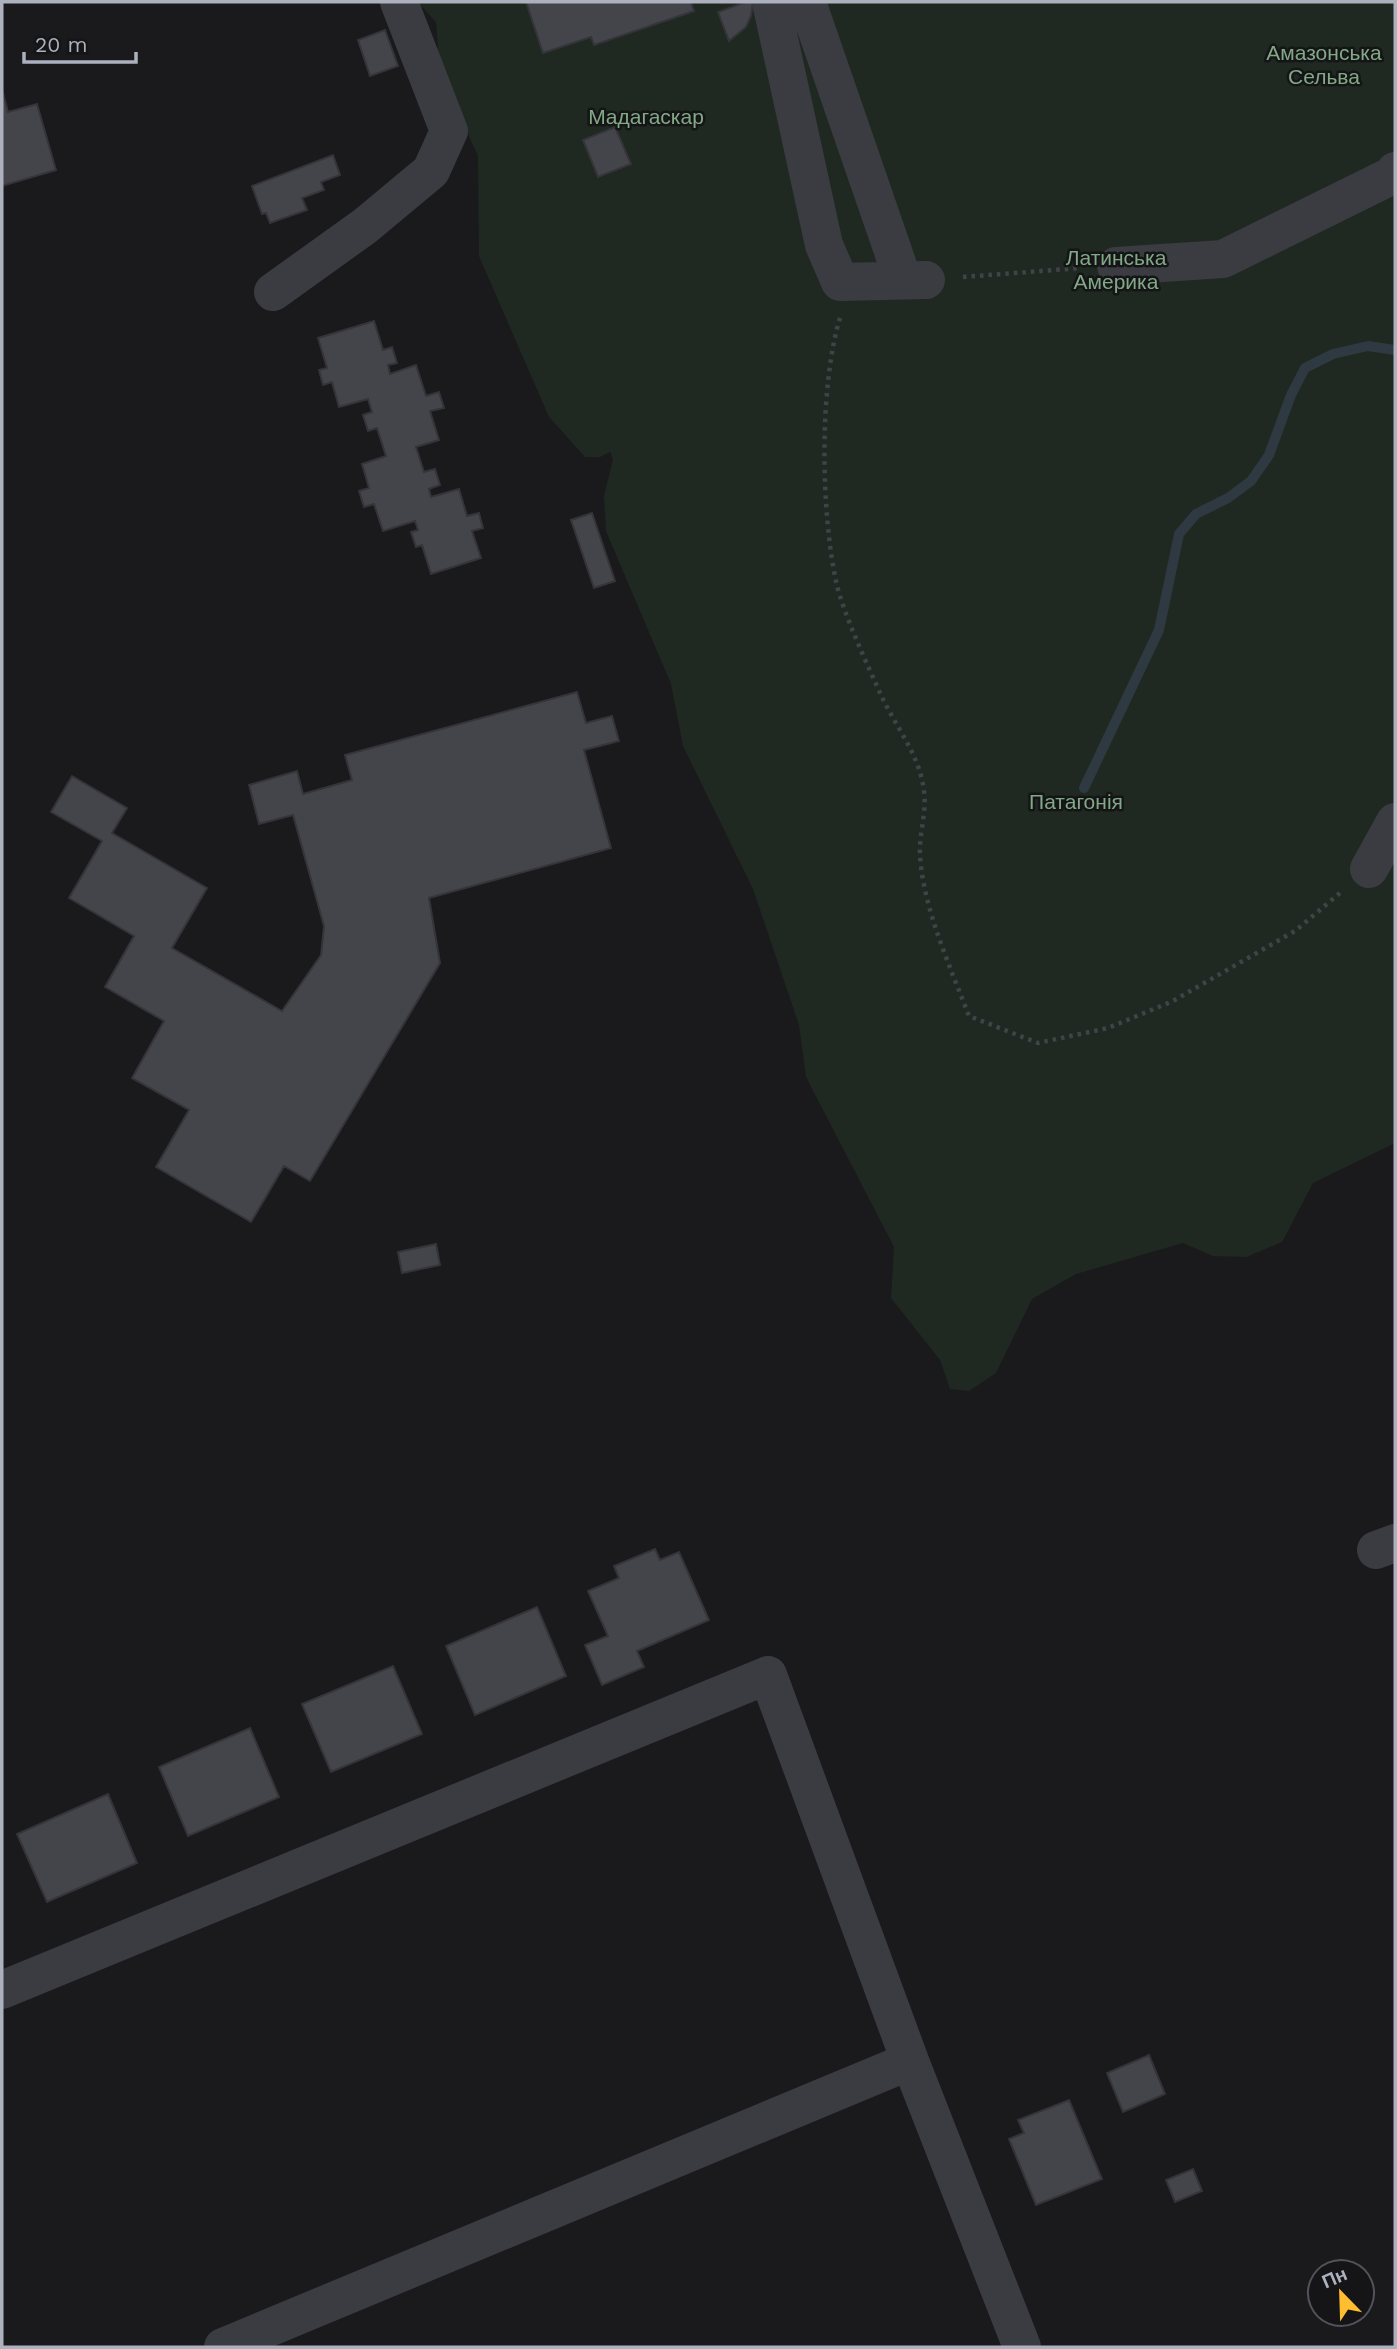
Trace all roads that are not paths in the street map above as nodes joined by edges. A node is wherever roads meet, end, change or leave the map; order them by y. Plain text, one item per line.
1 (399, 2) edge
2 (771, 2) edge
3 (807, 2) edge
4 (1395, 171) edge
5 (1116, 266) road end
6 (273, 292) dead end
7 (1395, 822) edge
8 (1369, 869) road end
9 (2, 1990) edge
10 (911, 2061) junction
11 (223, 2347) edge
12 (1022, 2347) edge

1 - 6 street
2 - 3 street
4 - 5 street
7 - 8 street
9 - 10 street
10 - 11 street
10 - 12 street

